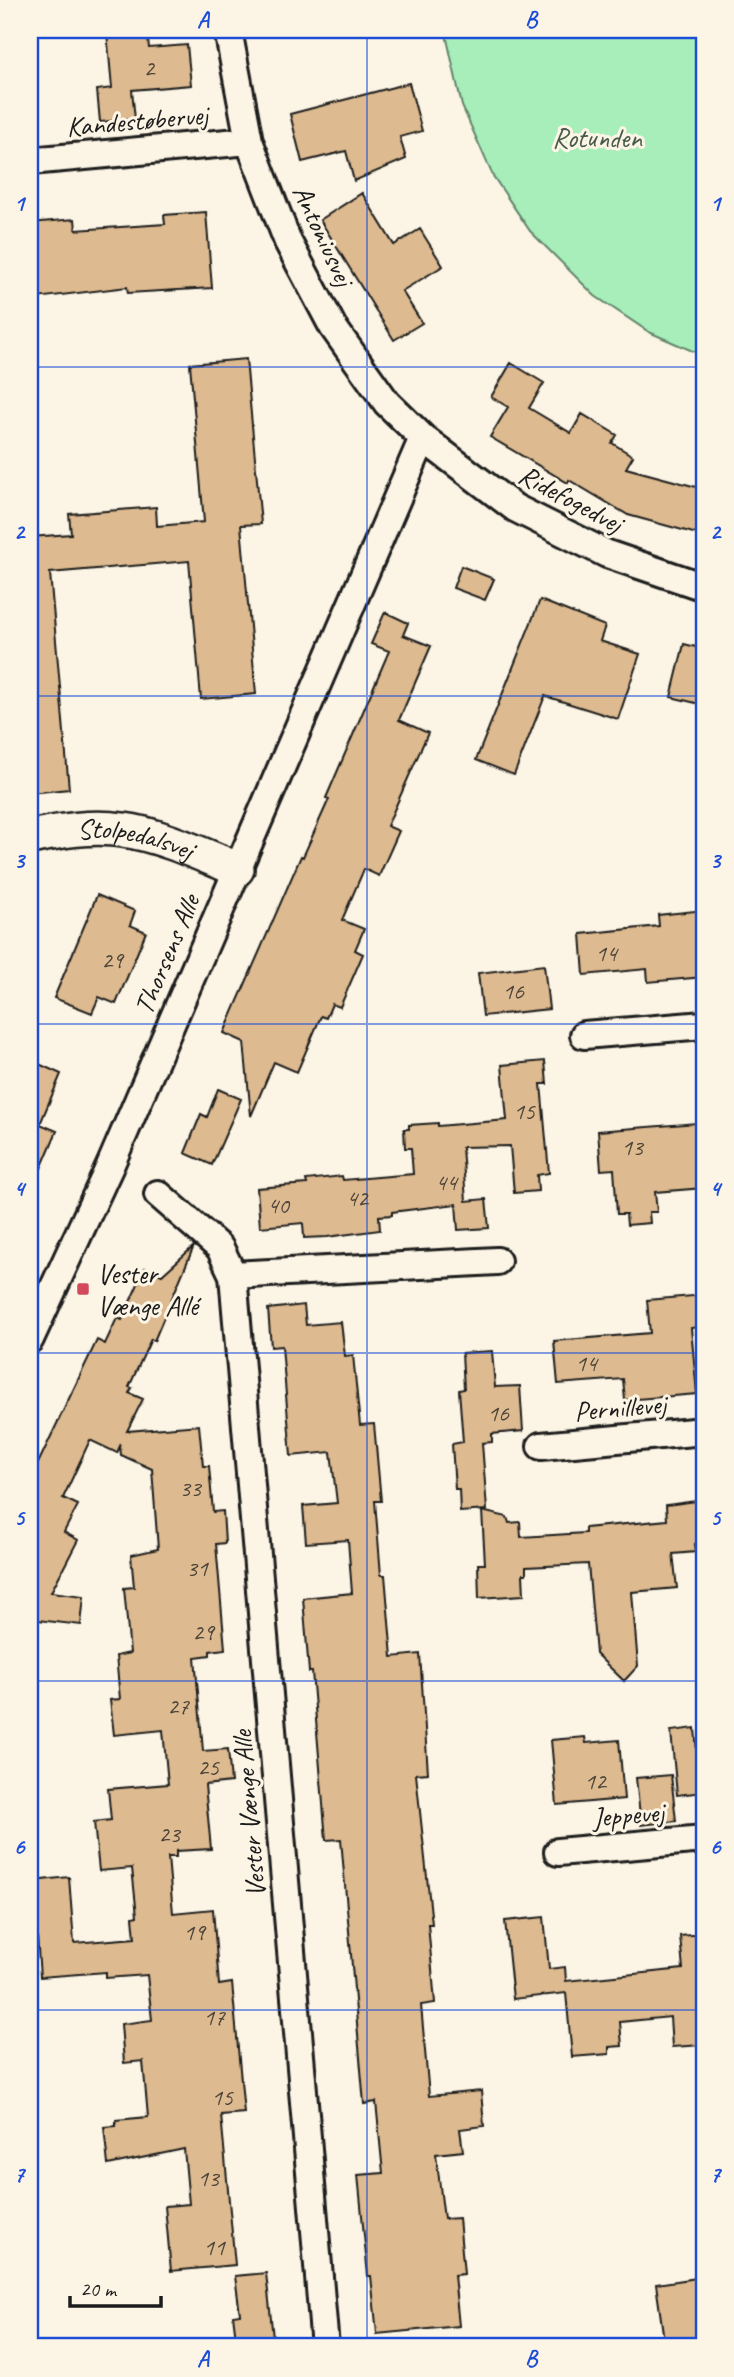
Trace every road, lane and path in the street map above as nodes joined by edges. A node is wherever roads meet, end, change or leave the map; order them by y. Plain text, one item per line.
1 (228, 30) edge
2 (249, 141) junction
3 (30, 161) edge
4 (423, 438) junction
5 (704, 587) edge
6 (30, 837) edge
7 (237, 869) junction
8 (704, 1025) edge
9 (584, 1035) dead end
10 (158, 1194) dead end
11 (498, 1261) dead end
12 (233, 1275) junction
13 (30, 1339) edge
14 (704, 1431) edge
15 (541, 1446) dead end
16 (704, 1839) edge
17 (558, 1852) dead end
18 (325, 2347) edge

1 - 2 street, Antoniusvej
2 - 3 street, Kandestøbervej
2 - 4 street, Antoniusvej
4 - 5 street, Ridefogedvej
4 - 7 street, Thorsens Alle
6 - 7 street, Stolpedalsvej
7 - 13 street, Thorsens Alle
8 - 9 street
10 - 12 street, Vester Vænge Alle
11 - 12 street
12 - 18 street, Vester Vænge Alle
14 - 15 street, Pernillevej
16 - 17 street, Jeppevej

